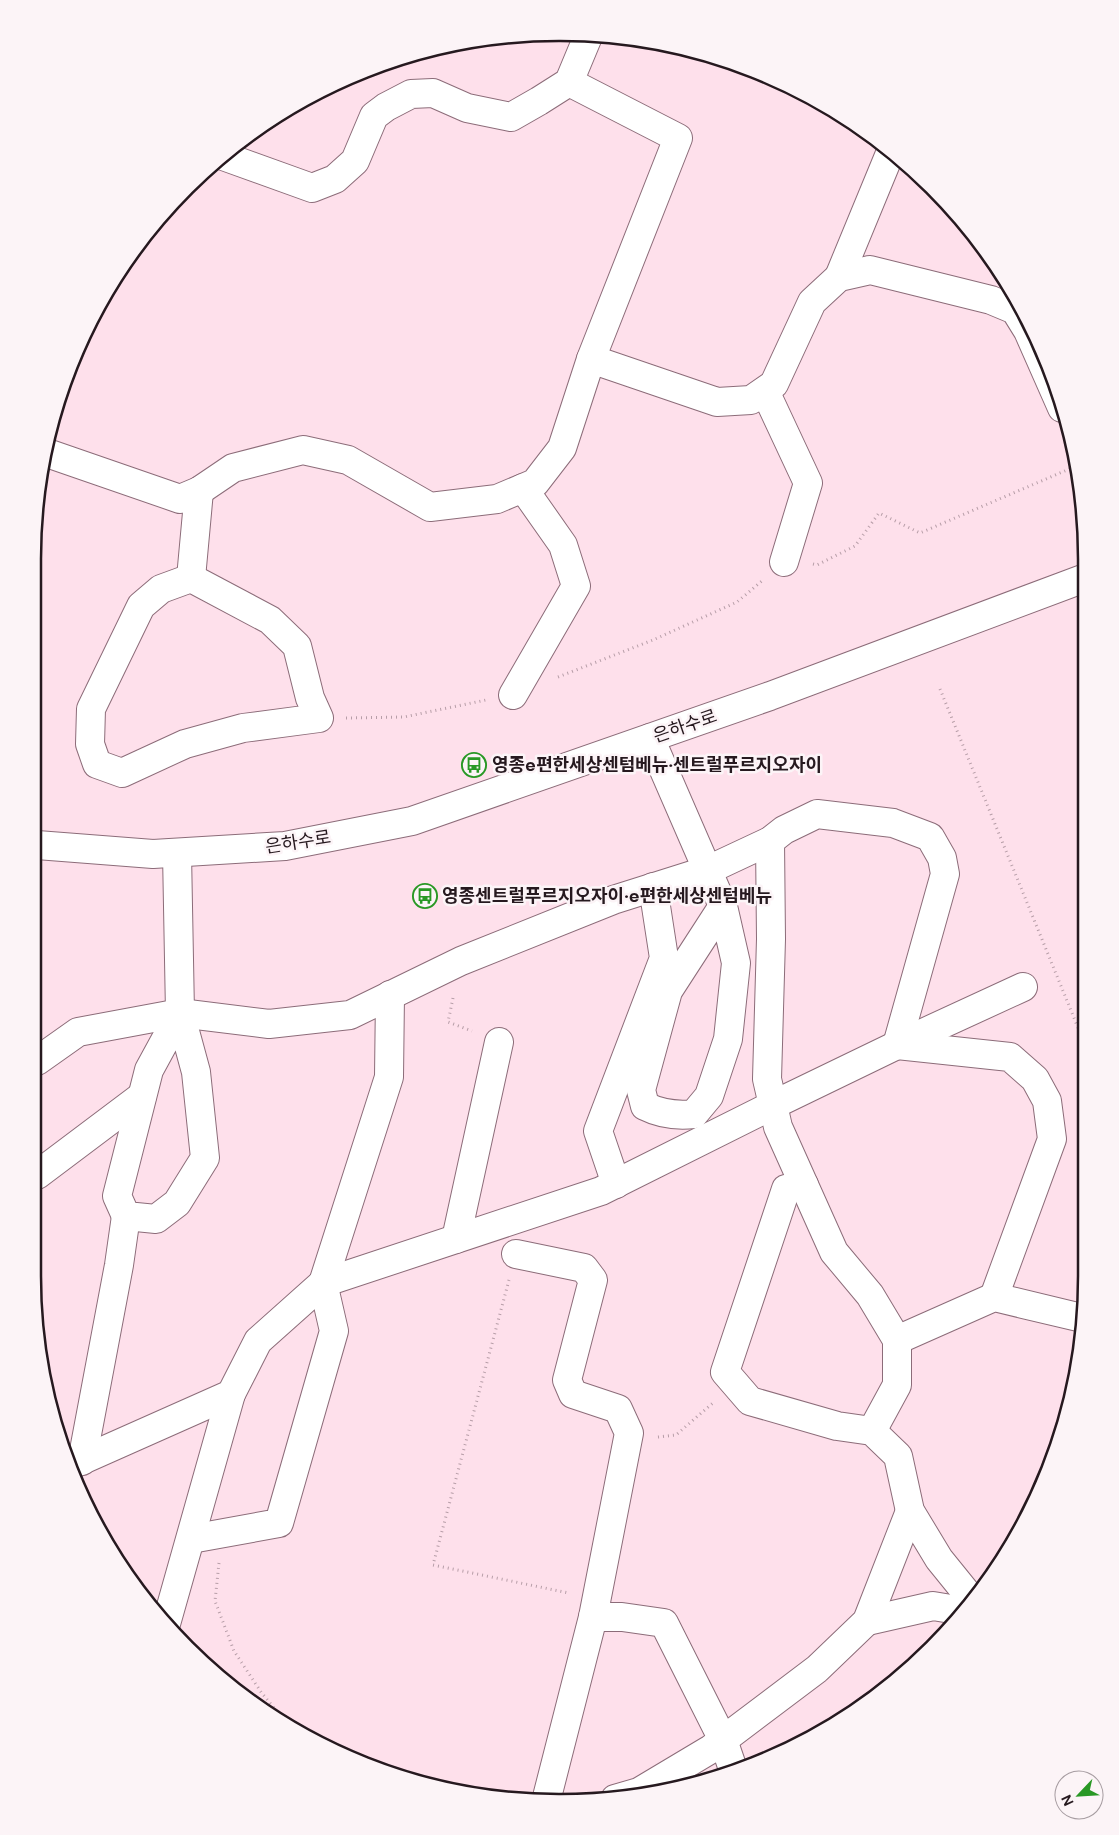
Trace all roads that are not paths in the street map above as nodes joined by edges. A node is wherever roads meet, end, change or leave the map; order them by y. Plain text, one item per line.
1 (586, 42) edge
2 (569, 82) junction
3 (887, 158) edge
4 (231, 159) edge
5 (839, 277) junction
6 (999, 292) edge
7 (1011, 305) edge
8 (591, 359) junction
9 (765, 391) junction
10 (52, 455) edge
11 (523, 488) junction
12 (199, 491) junction
13 (784, 562) road end
14 (191, 578) junction
15 (1078, 581) edge
16 (513, 695) road end
17 (650, 738) junction
18 (770, 841) junction
19 (41, 845) edge
20 (178, 853) junction
21 (708, 870) junction
22 (653, 887) junction
23 (724, 906) junction
24 (1023, 987) dead end
25 (390, 995) junction
26 (180, 1013) junction
27 (499, 1042) road end
28 (897, 1045) junction
29 (41, 1058) edge
30 (142, 1096) junction
31 (773, 1105) junction
32 (41, 1172) edge
33 (616, 1184) junction
34 (804, 1184) junction
35 (126, 1216) junction
36 (456, 1239) junction
37 (516, 1254) road end
38 (323, 1283) junction
39 (994, 1297) junction
40 (1076, 1317) edge
41 (898, 1340) junction
42 (231, 1394) junction
43 (872, 1431) junction
44 (76, 1462) edge
45 (77, 1464) edge
46 (910, 1511) junction
47 (191, 1539) junction
48 (968, 1595) edge
49 (955, 1610) edge
50 (169, 1615) edge
51 (593, 1617) junction
52 (867, 1621) junction
53 (723, 1740) junction
54 (731, 1764) edge
55 (646, 1786) edge
56 (548, 1794) edge

1 - 2 street
2 - 4 street
2 - 8 street
3 - 5 street
5 - 6 street
5 - 9 street
6 - 7 street
8 - 9 street
8 - 11 street
9 - 13 street
10 - 12 street
11 - 12 street
11 - 16 street
12 - 14 street
14 - 14 street
15 - 17 street, 은하수로
17 - 20 street, 은하수로
17 - 21 street
18 - 21 street
18 - 28 street
18 - 31 street
19 - 20 street, 은하수로
20 - 26 street
21 - 22 street
21 - 23 street
22 - 25 street
22 - 33 street
23 - 23 street
24 - 28 street
25 - 26 street
25 - 38 street
26 - 29 street
26 - 30 street
26 - 35 street
27 - 36 street
28 - 31 street
28 - 39 street
30 - 32 street
30 - 35 street
31 - 33 street
31 - 34 street
33 - 36 street
34 - 41 street
34 - 43 street
35 - 44 street
36 - 38 street
37 - 51 street
38 - 42 street
38 - 47 street
39 - 40 street
39 - 41 street
41 - 43 street
42 - 45 street
42 - 47 street
43 - 46 street
46 - 48 street
46 - 52 street
47 - 50 street
49 - 52 street
51 - 53 street
51 - 56 street
52 - 53 street
53 - 54 street
53 - 55 street

